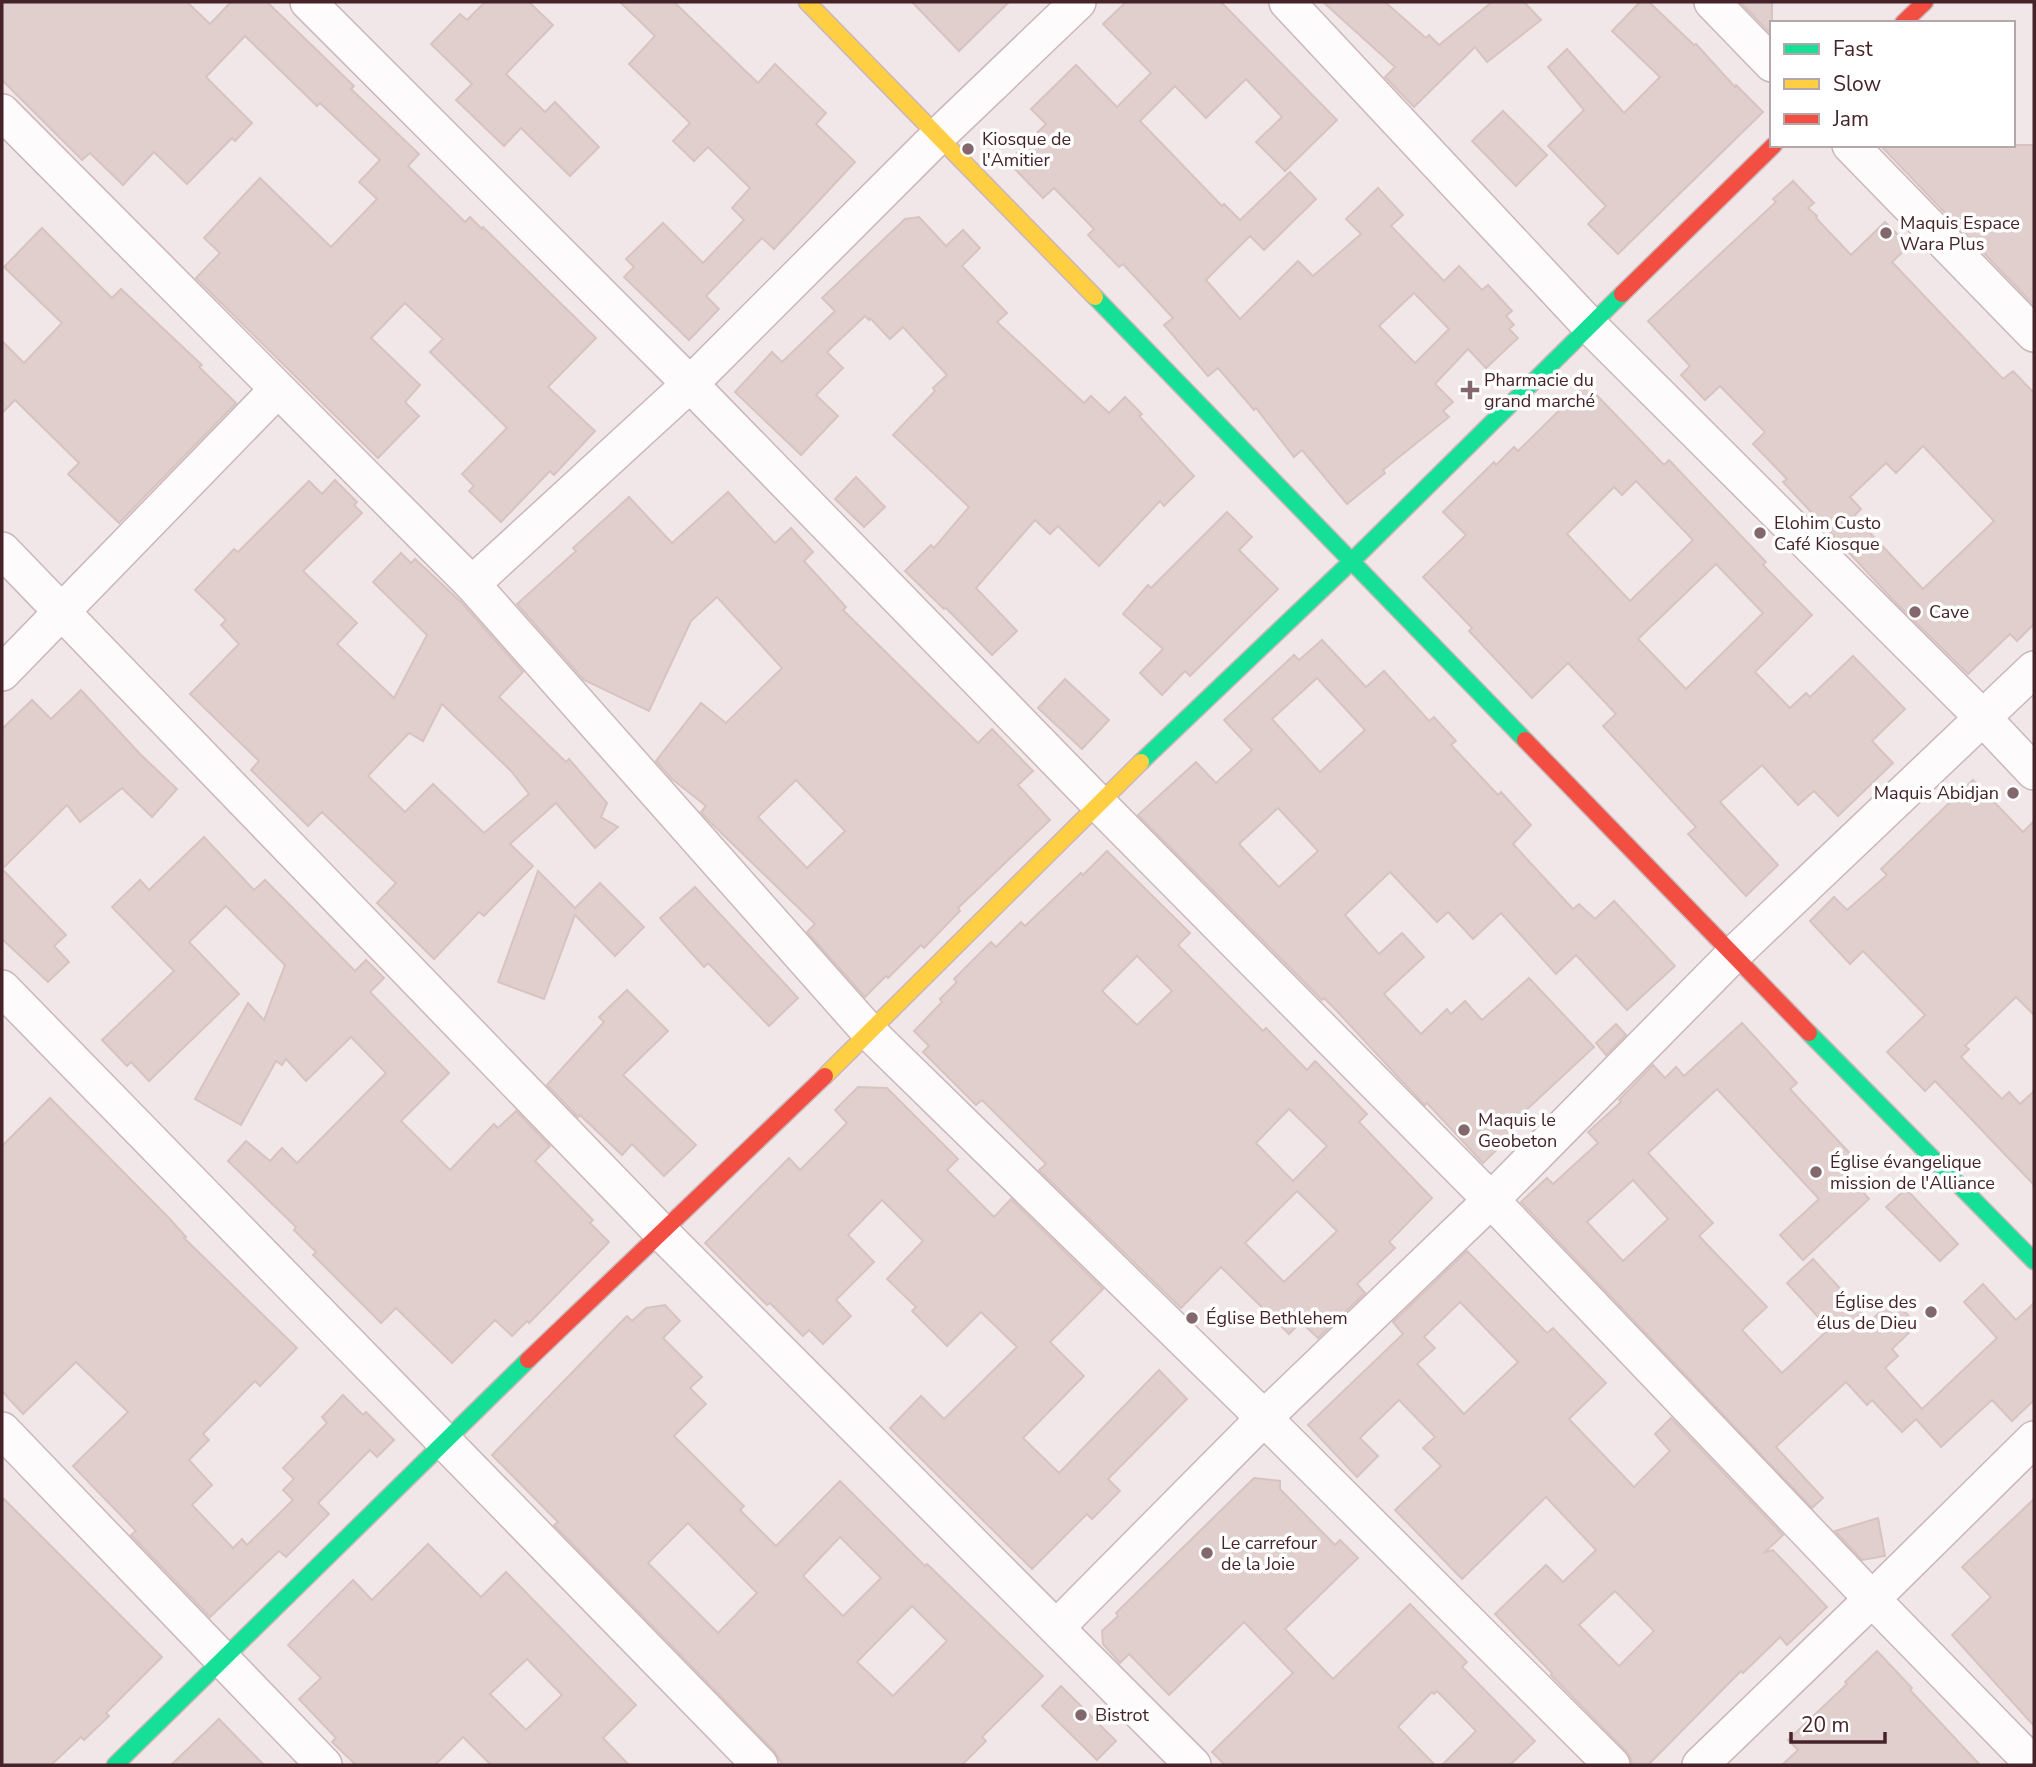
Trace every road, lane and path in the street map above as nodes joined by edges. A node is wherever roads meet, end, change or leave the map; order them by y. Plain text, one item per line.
1 (308, 2) edge
2 (807, 2) edge
3 (1078, 2) edge
4 (1287, 2) edge
5 (1712, 2) edge
6 (1925, 2) edge
7 (1905, 21) edge
8 (1770, 62) edge
9 (2, 112) edge
10 (939, 135) junction
11 (1772, 147) edge
12 (1852, 147) edge
13 (1589, 326) junction
14 (2034, 334) edge
15 (691, 384) junction
16 (277, 390) junction
17 (2, 550) edge
18 (1353, 560) junction
19 (472, 584) junction
20 (62, 611) junction
21 (2034, 669) edge
22 (2, 673) edge
23 (1983, 718) junction
24 (2034, 772) edge
25 (1098, 803) junction
26 (1732, 956) junction
27 (2, 988) edge
28 (870, 1033) junction
29 (1492, 1200) junction
30 (661, 1233) junction
31 (2034, 1261) edge
32 (1264, 1418) junction
33 (2, 1430) edge
34 (2034, 1439) edge
35 (443, 1441) junction
36 (1872, 1599) junction
37 (1057, 1627) junction
38 (223, 1661) junction
39 (115, 1765) edge
40 (324, 1765) edge
41 (760, 1765) edge
42 (1193, 1765) edge
43 (1612, 1765) edge
44 (1699, 1765) edge
45 (2034, 1765) edge

1 - 15 street
2 - 10 street
3 - 10 street
4 - 13 street
5 - 8 street
6 - 7 street
9 - 16 street
10 - 15 street
10 - 18 street
11 - 13 street
12 - 14 street
13 - 18 street
13 - 23 street
15 - 19 street
15 - 25 street
16 - 19 street
16 - 20 street
17 - 20 street
18 - 25 street
18 - 26 street
19 - 28 street
20 - 22 street
20 - 30 street
21 - 23 street
23 - 24 street
23 - 26 street
25 - 28 street
25 - 29 street
26 - 29 street
26 - 31 street
27 - 35 street
28 - 30 street
28 - 32 street
29 - 32 street
29 - 36 street
30 - 35 street
30 - 37 street
32 - 37 street
32 - 43 street
33 - 38 street
34 - 36 street
35 - 38 street
35 - 41 street
36 - 44 street
36 - 45 street
37 - 42 street
38 - 39 street
38 - 40 street

